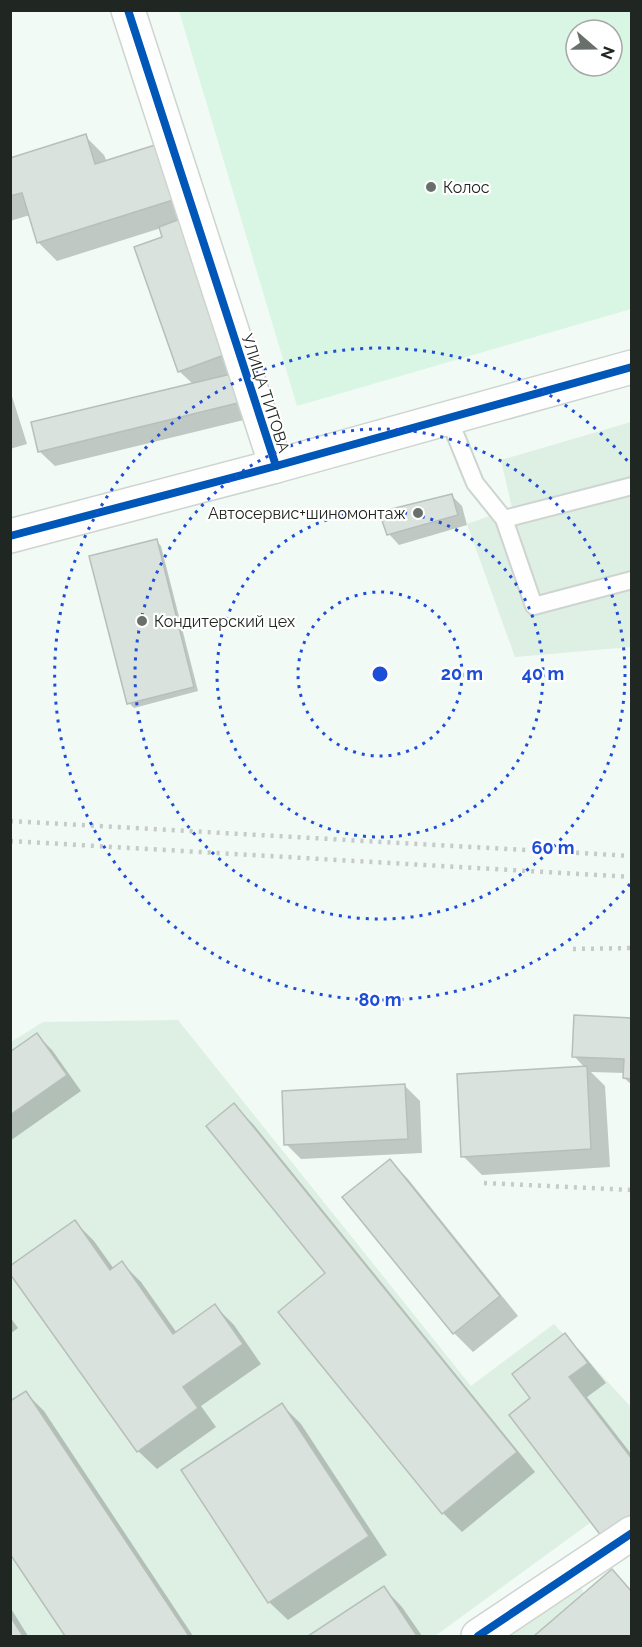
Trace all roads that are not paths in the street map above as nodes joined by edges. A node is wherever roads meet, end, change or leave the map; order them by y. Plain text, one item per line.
1 (128, 10) edge
2 (632, 367) edge
3 (449, 419) junction
4 (276, 466) junction
5 (632, 486) edge
6 (504, 519) junction
7 (10, 536) edge
8 (632, 580) edge
9 (632, 1533) edge
10 (478, 1636) edge

1 - 4 street, УЛИЦА ТИТОВА
2 - 3 street, УЛИЦА ТИТОВА
3 - 4 street, УЛИЦА ТИТОВА
3 - 6 lane
4 - 7 street
5 - 6 lane
6 - 8 lane
9 - 10 street

